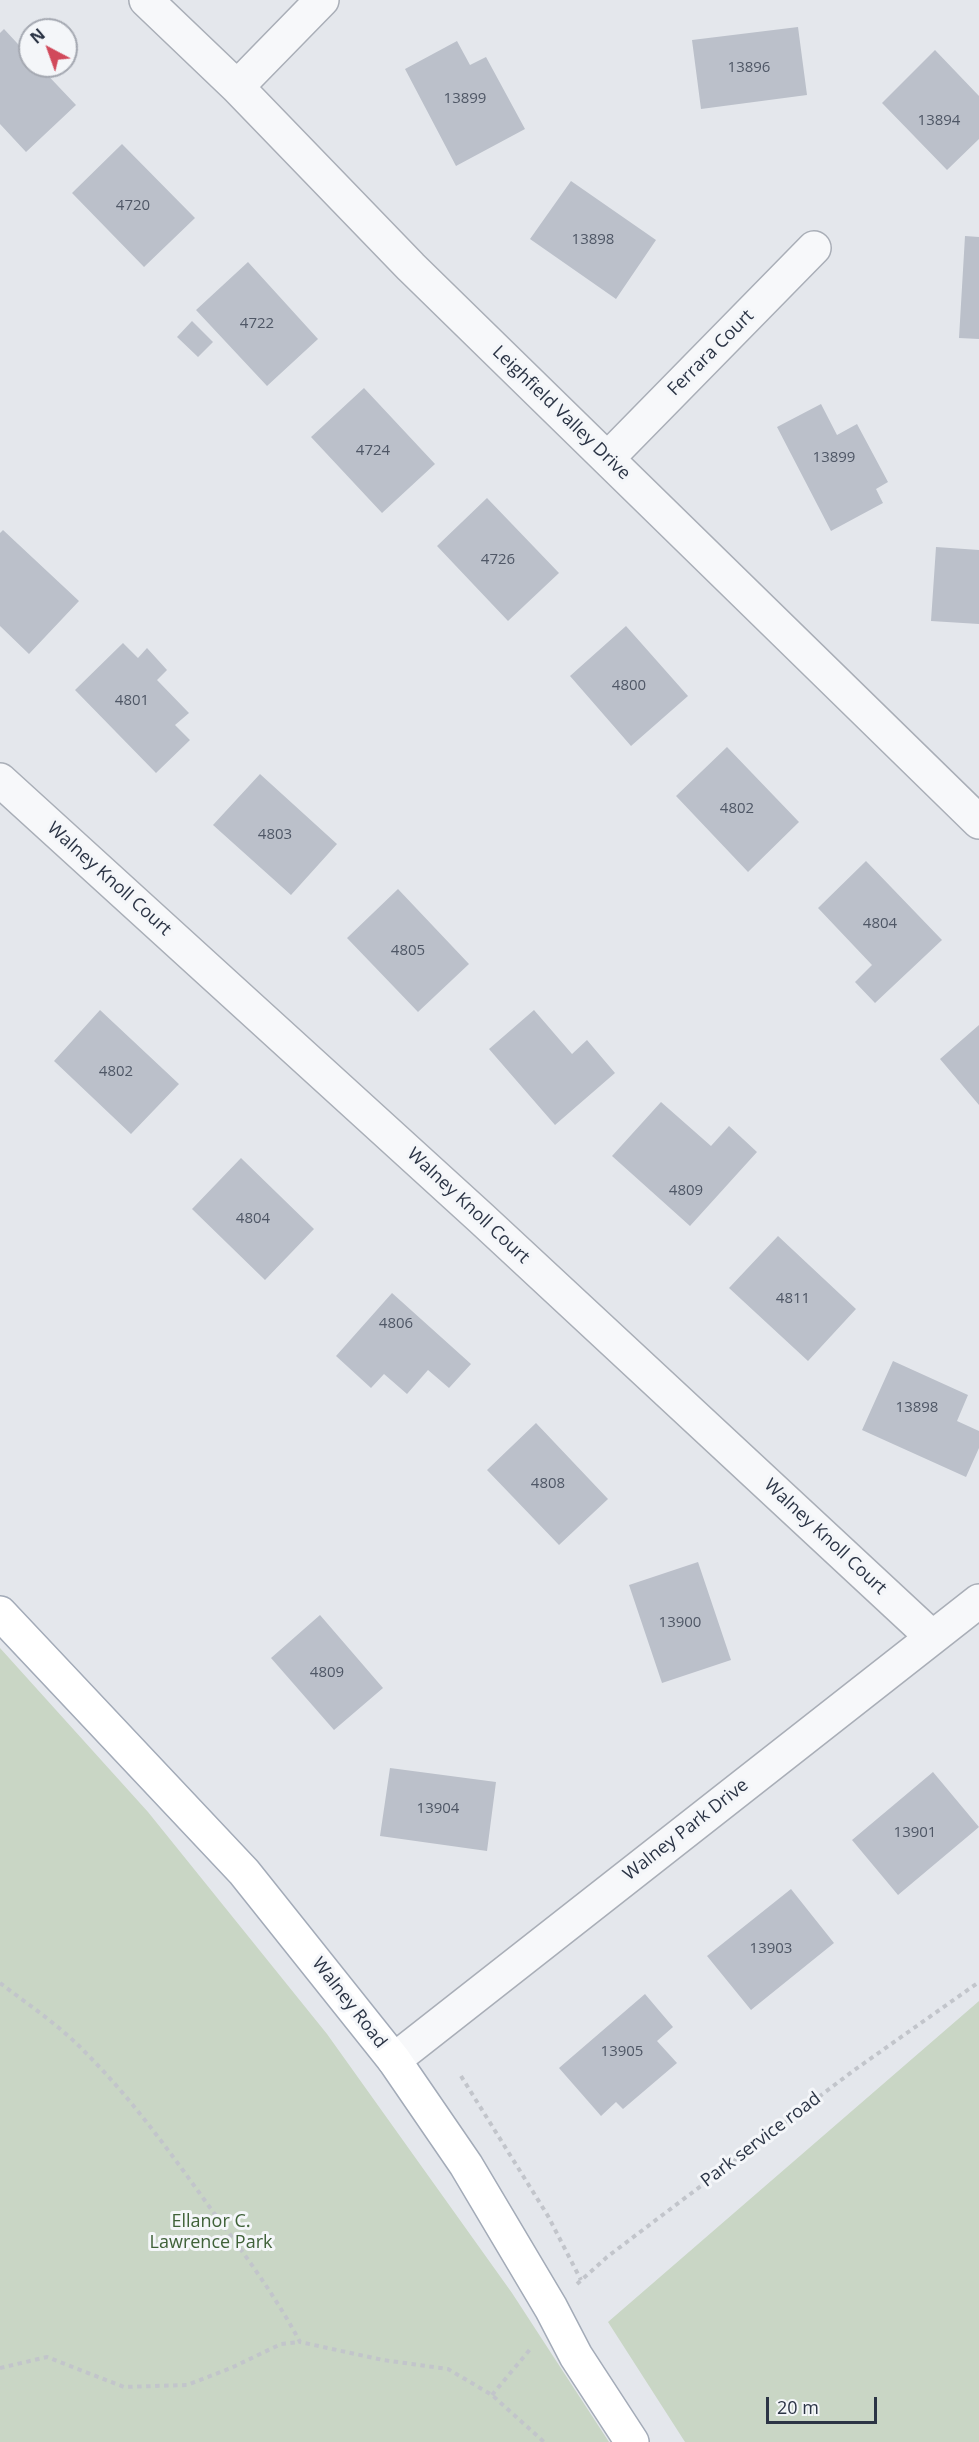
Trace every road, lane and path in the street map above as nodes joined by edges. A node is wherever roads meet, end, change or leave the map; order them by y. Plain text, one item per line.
1 (146, 0) edge
2 (322, 0) edge
3 (237, 87) junction
4 (814, 248) dead end
5 (608, 458) junction
6 (0, 780) edge
7 (979, 820) edge
8 (979, 1601) edge
9 (0, 1613) edge
10 (933, 1637) junction
11 (979, 1982) edge
12 (0, 1983) edge
13 (394, 2060) junction
14 (461, 2076) dead end
15 (581, 2280) junction
16 (551, 2308) junction
17 (300, 2342) junction
18 (0, 2368) edge
19 (492, 2395) junction
20 (544, 2442) edge
21 (632, 2442) edge

1 - 3 street, Leighfield Valley Drive
2 - 3 street
3 - 5 street, Leighfield Valley Drive
4 - 5 street, Ferrara Court
5 - 7 street, Leighfield Valley Drive
6 - 10 street, Walney Knoll Court
8 - 10 street, Walney Park Drive
9 - 13 main road, Walney Road
10 - 13 street, Walney Park Drive
11 - 15 path, Park service road
12 - 17 path
13 - 16 main road, Walney Road
14 - 15 path
15 - 16 path, Park service road
16 - 19 path
16 - 21 main road, Walney Road
17 - 18 path
17 - 19 path
19 - 20 path

